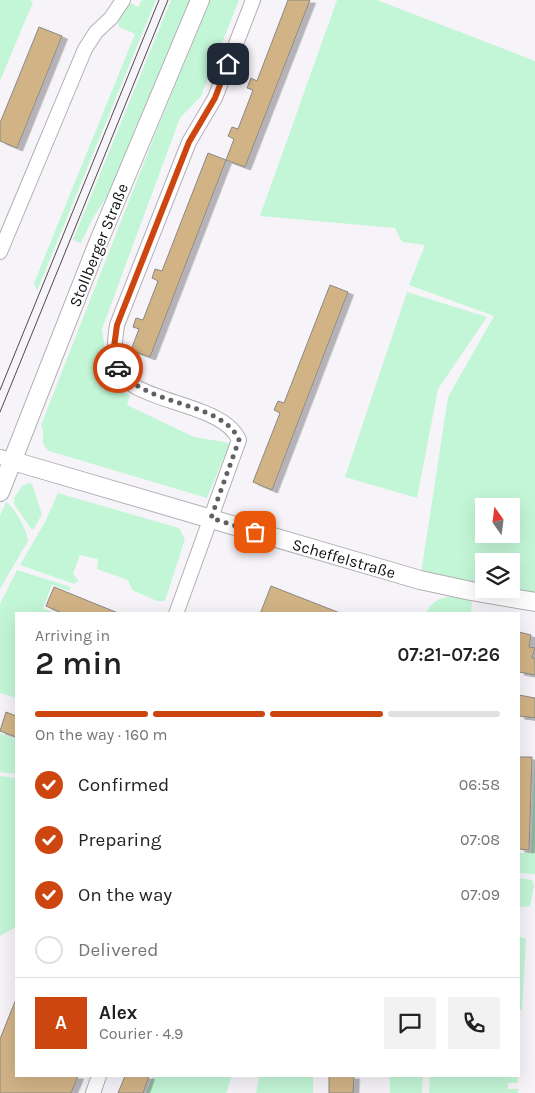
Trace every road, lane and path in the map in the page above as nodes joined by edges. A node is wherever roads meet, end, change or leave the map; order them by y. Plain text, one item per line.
1 (123, 0) edge
2 (200, 0) edge
3 (253, 0) edge
4 (0, 252) edge
5 (6, 459) edge
6 (0, 492) edge
7 (211, 518) junction
8 (535, 602) edge
9 (177, 612) edge
10 (99, 1077) edge
11 (92, 1093) edge

1 - 4 street
2 - 5 main road, Stollberger Straße
3 - 7 street
5 - 6 main road, Stollberger Straße
5 - 7 main road, Scheffelstraße
7 - 8 main road, Scheffelstraße
7 - 9 street
10 - 11 street

